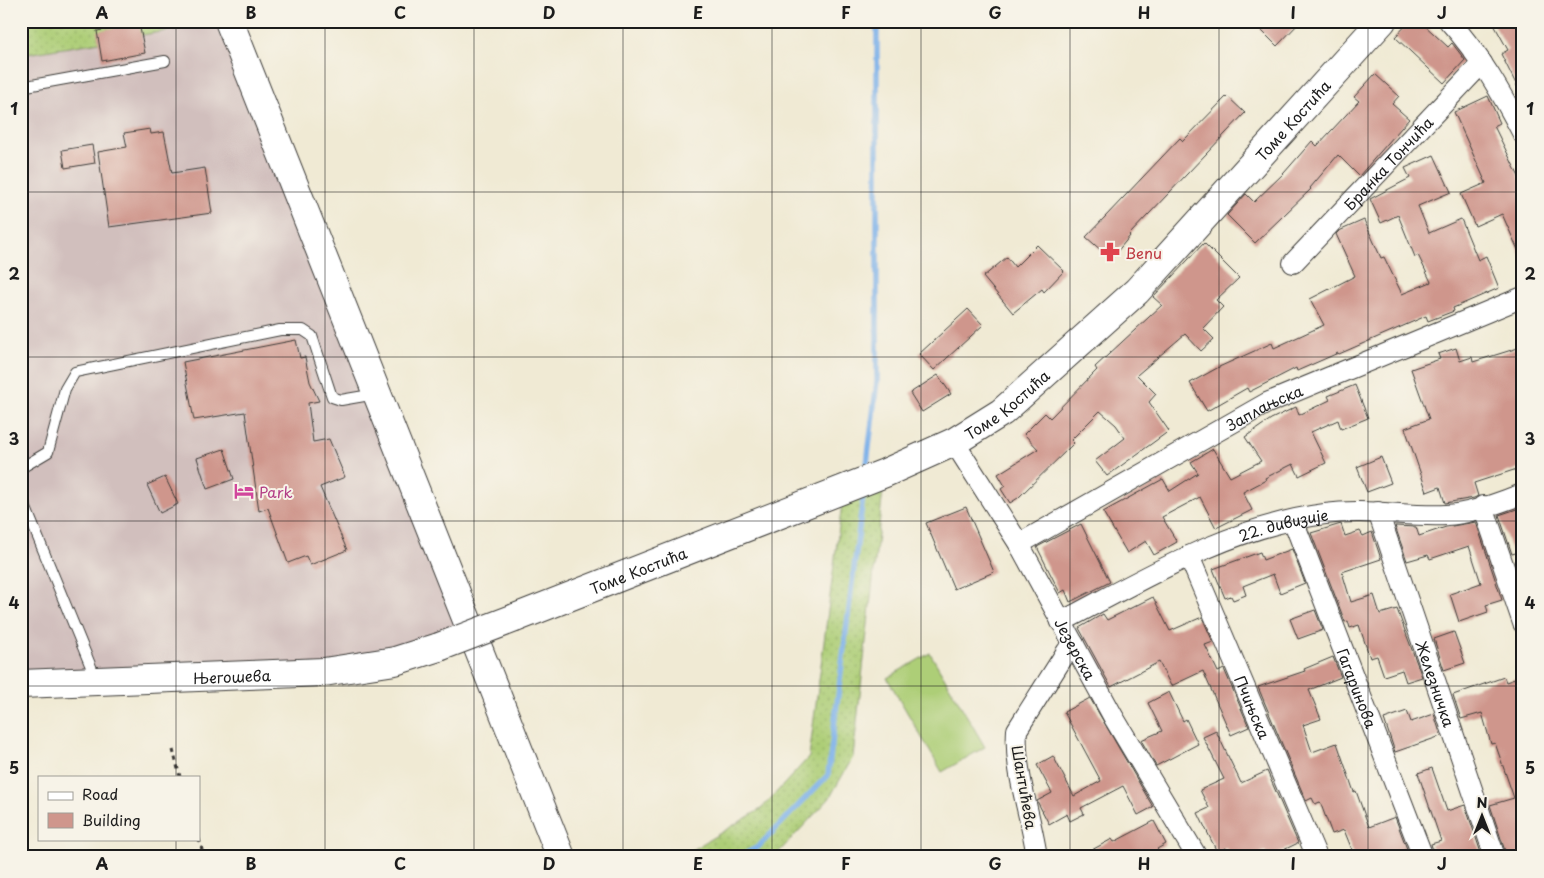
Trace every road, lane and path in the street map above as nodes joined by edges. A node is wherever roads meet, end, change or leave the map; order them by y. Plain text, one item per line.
1 (229, 21) edge
2 (1382, 21) edge
3 (1449, 21) edge
4 (165, 61) dead end
5 (1482, 63) junction
6 (21, 87) edge
7 (1523, 134) edge
8 (1293, 264) dead end
9 (1523, 298) edge
10 (378, 394) junction
11 (954, 442) junction
12 (21, 468) edge
13 (1523, 494) edge
14 (21, 496) edge
15 (1483, 506) junction
16 (1378, 512) junction
17 (1293, 520) junction
18 (1019, 544) junction
19 (1189, 556) junction
20 (1061, 622) junction
21 (1523, 623) edge
22 (1074, 644) junction
23 (439, 647) joint
24 (98, 682) junction
25 (21, 684) edge
26 (173, 750) dead end
27 (180, 776) edge
28 (199, 840) edge
29 (204, 857) edge
30 (561, 857) edge
31 (1037, 857) edge
32 (1197, 857) edge
33 (1317, 857) edge
34 (1423, 857) edge
35 (1495, 857) edge

1 - 10 street
2 - 11 street, Томе Костића
3 - 5 street
4 - 6 lane
5 - 7 street
5 - 8 street, Бранка Тончића
9 - 18 street, Заплањска
10 - 12 lane
10 - 30 street
11 - 18 street, Језерска
11 - 23 street, Томе Костића, bridge
13 - 15 street, 22. дивизије
14 - 24 lane
15 - 16 street, 22. дивизије
15 - 21 street
16 - 17 street, 22. дивизије
16 - 35 street, Железничка
17 - 19 street, 22. дивизије
17 - 34 street, Гагаринова
18 - 20 street, Језерска
19 - 20 street, 22. дивизије
19 - 33 street, Пчињска
20 - 22 street, Језерска
22 - 31 street, Шантићева
22 - 32 street, Језерска
23 - 24 street, Његошева
24 - 25 street, Његошева
26 - 27 path
28 - 29 path

